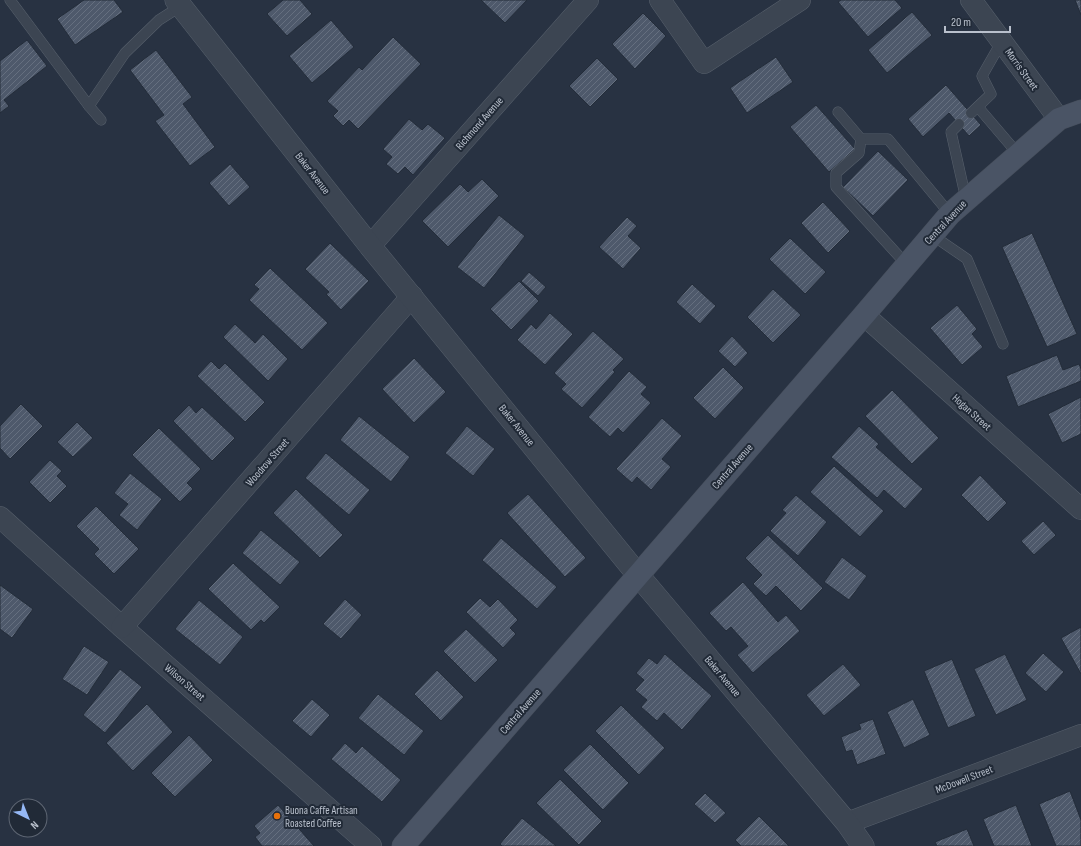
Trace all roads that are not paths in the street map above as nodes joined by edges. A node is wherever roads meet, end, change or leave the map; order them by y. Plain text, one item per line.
1 (10, 0) edge
2 (588, 0) edge
3 (660, 0) edge
4 (800, 0) edge
5 (971, 0) edge
6 (179, 3) edge
7 (1002, 41) junction
8 (89, 106) junction
9 (1081, 110) edge
10 (838, 112) dead end
11 (1059, 119) junction
12 (101, 120) dead end
13 (959, 124) dead end
14 (861, 139) junction
15 (1018, 154) junction
16 (966, 200) junction
17 (950, 214) junction
18 (932, 235) junction
19 (370, 246) junction
20 (907, 265) junction
21 (412, 296) junction
22 (864, 315) junction
23 (1003, 344) dead end
24 (1081, 510) edge
25 (0, 517) edge
26 (638, 575) junction
27 (122, 627) junction
28 (1081, 735) edge
29 (847, 823) junction
30 (371, 846) edge
31 (403, 846) edge
32 (863, 846) edge

1 - 8 lane
2 - 19 street, Richmond Avenue
3 - 4 street
5 - 7 street, Morris Street
6 - 8 lane
6 - 19 street, Baker Avenue
7 - 11 street, Morris Street
7 - 15 lane
8 - 12 lane
9 - 11 main road, Central Avenue
10 - 14 lane
11 - 15 main road, Central Avenue
13 - 16 lane
14 - 17 lane
14 - 20 lane
15 - 16 main road, Central Avenue
16 - 17 main road, Central Avenue
17 - 18 main road, Central Avenue
18 - 20 main road, Central Avenue
18 - 23 lane
19 - 21 street, Baker Avenue
20 - 22 main road, Central Avenue
21 - 26 street, Baker Avenue
21 - 27 street, Woodrow Street
22 - 24 street, Hogan Street
22 - 26 main road, Central Avenue
25 - 27 street, Wilson Street
26 - 29 street, Baker Avenue
26 - 31 main road, Central Avenue
27 - 30 street, Wilson Street
28 - 29 street, McDowell Street
29 - 32 street, Baker Avenue

